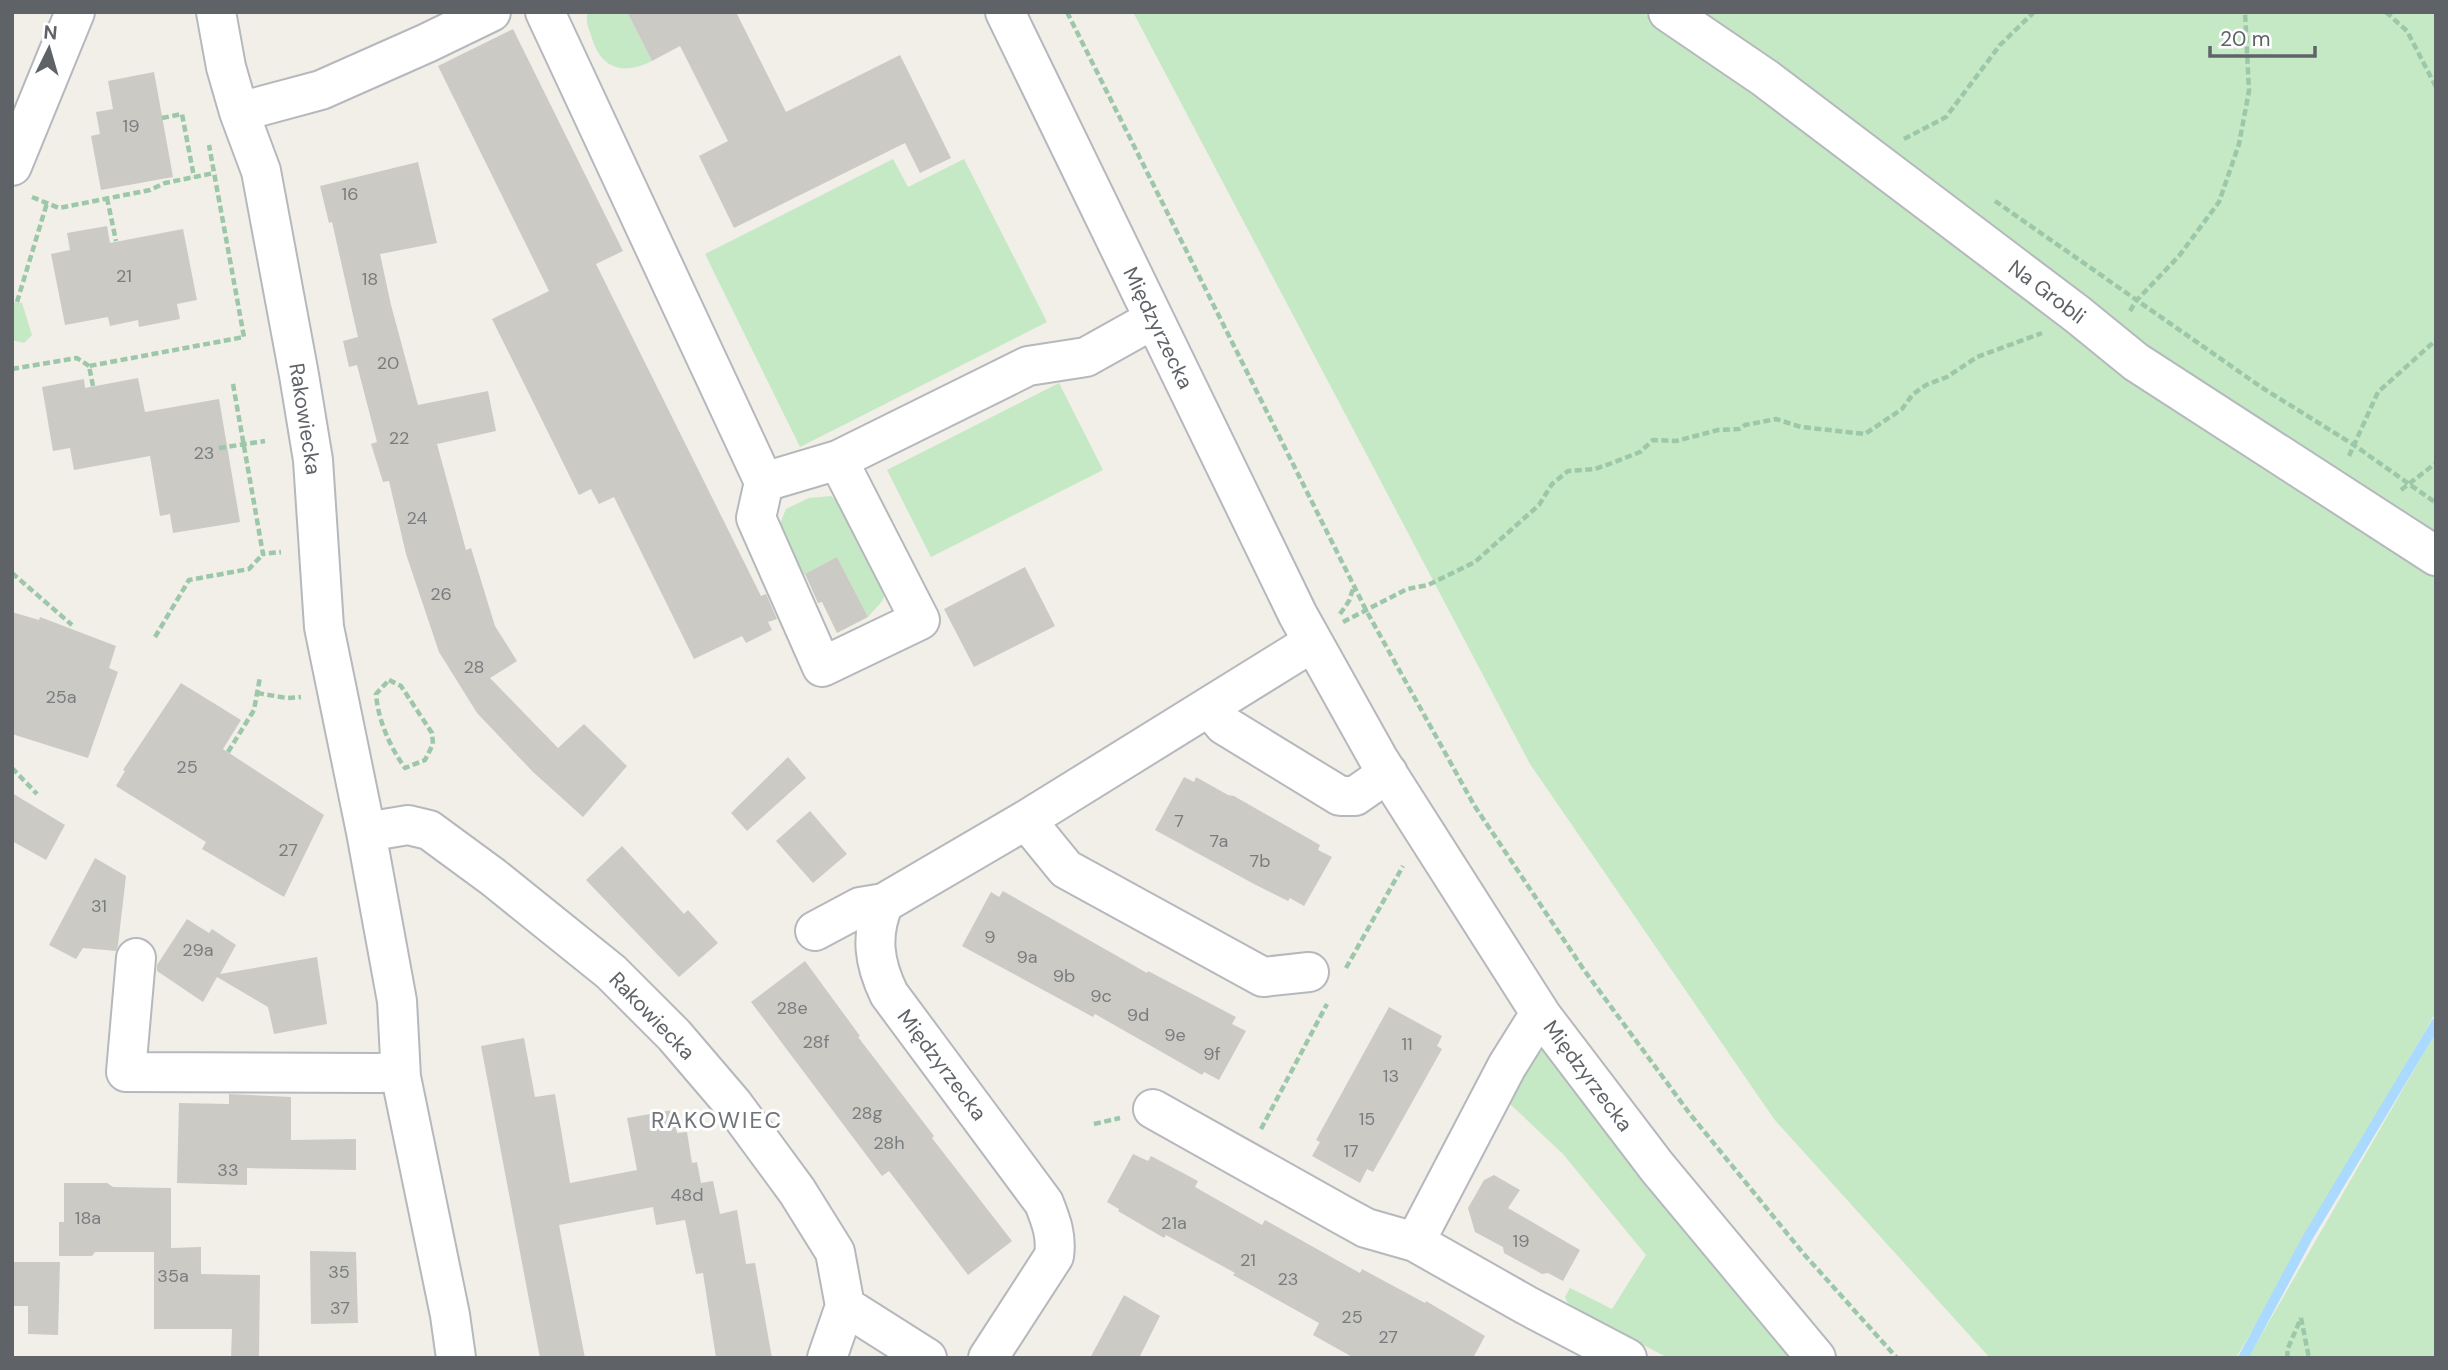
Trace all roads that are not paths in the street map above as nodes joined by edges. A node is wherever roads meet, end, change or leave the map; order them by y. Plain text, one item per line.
1 (75, 12) edge
2 (216, 12) edge
3 (491, 12) edge
4 (545, 12) edge
5 (1005, 12) edge
6 (1668, 12) edge
7 (239, 112) junction
8 (20, 180) edge
9 (1154, 320) junction
10 (838, 460) junction
11 (764, 482) junction
12 (2436, 556) edge
13 (1313, 642) junction
14 (1209, 707) junction
15 (1388, 773) junction
16 (1027, 820) junction
17 (366, 832) junction
18 (884, 903) junction
19 (815, 931) dead end
20 (136, 958) dead end
21 (1309, 972) dead end
22 (1542, 1016) junction
23 (400, 1071) junction
24 (1153, 1109) dead end
25 (1415, 1242) junction
26 (845, 1306) junction
27 (456, 1358) edge
28 (827, 1358) edge
29 (927, 1358) edge
30 (988, 1358) edge
31 (1628, 1358) edge
32 (1816, 1358) edge

1 - 8 street
2 - 7 street, Rakowiecka
3 - 7 street
4 - 11 street
5 - 9 street, Międzyrzecka
6 - 12 street, Na Grobli
7 - 17 street, Rakowiecka
9 - 10 street
9 - 13 street, Międzyrzecka
10 - 11 street
10 - 11 street
13 - 14 street
13 - 15 street, Międzyrzecka
14 - 15 street
14 - 16 street
15 - 22 street, Międzyrzecka
16 - 18 street
16 - 21 street
17 - 23 street, Rakowiecka
17 - 26 street, Rakowiecka
18 - 19 street
18 - 30 street, Międzyrzecka
20 - 23 street
22 - 25 street
22 - 32 street, Międzyrzecka
23 - 27 street, Rakowiecka
24 - 25 street
25 - 31 street
26 - 28 street, Rakowiecka
26 - 29 street

